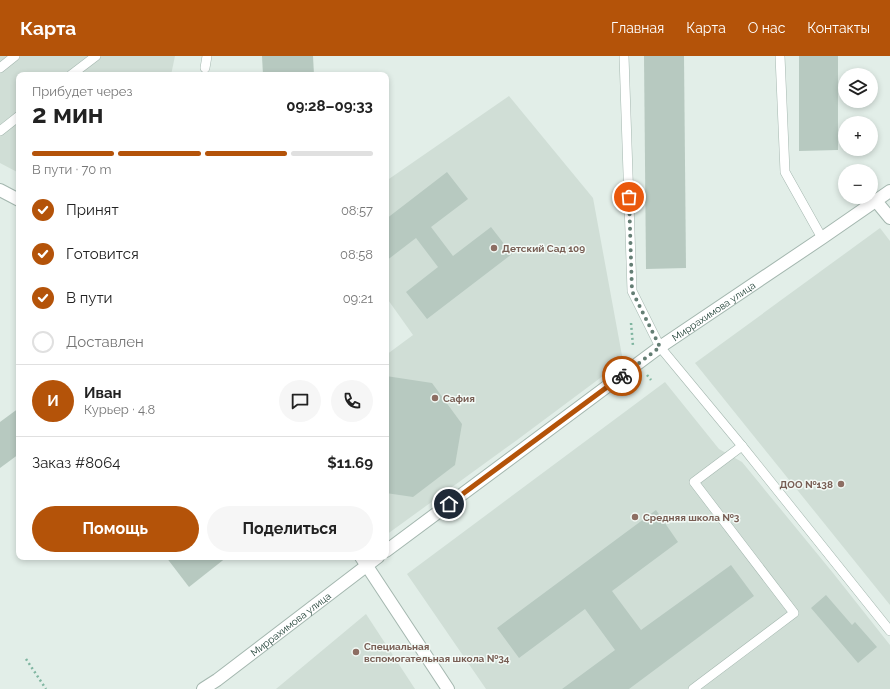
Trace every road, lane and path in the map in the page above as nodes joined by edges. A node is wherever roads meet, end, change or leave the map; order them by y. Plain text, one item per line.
1 (15, 56) edge
2 (96, 56) edge
3 (207, 56) edge
4 (624, 56) edge
5 (780, 56) edge
6 (0, 68) edge
7 (205, 68) dead end
8 (76, 72) edge
9 (16, 118) edge
10 (0, 131) edge
11 (0, 190) edge
12 (890, 191) edge
13 (16, 198) edge
14 (878, 200) edge
15 (878, 203) edge
16 (872, 204) edge
17 (890, 218) edge
18 (822, 238) junction
19 (631, 323) dead end
20 (660, 347) junction
21 (638, 364) junction
22 (651, 380) dead end
23 (742, 446) junction
24 (389, 549) edge
25 (364, 561) edge
26 (890, 631) edge
27 (26, 659) dead end
28 (46, 689) edge
29 (203, 689) edge
30 (448, 689) edge
31 (693, 689) edge

1 - 6 lane
2 - 8 lane
3 - 7 lane
4 - 20 lane
5 - 18 lane
9 - 10 lane
11 - 13 street
12 - 14 street, Миррахимова улица
15 - 17 street
16 - 18 street, Миррахимова улица
18 - 20 street, Миррахимова улица
19 - 21 path
20 - 21 street, Миррахимова улица
20 - 23 lane
21 - 22 path
21 - 24 street, Миррахимова улица
23 - 26 lane
23 - 31 lane
25 - 29 street, Миррахимова улица
25 - 30 street
27 - 28 path

